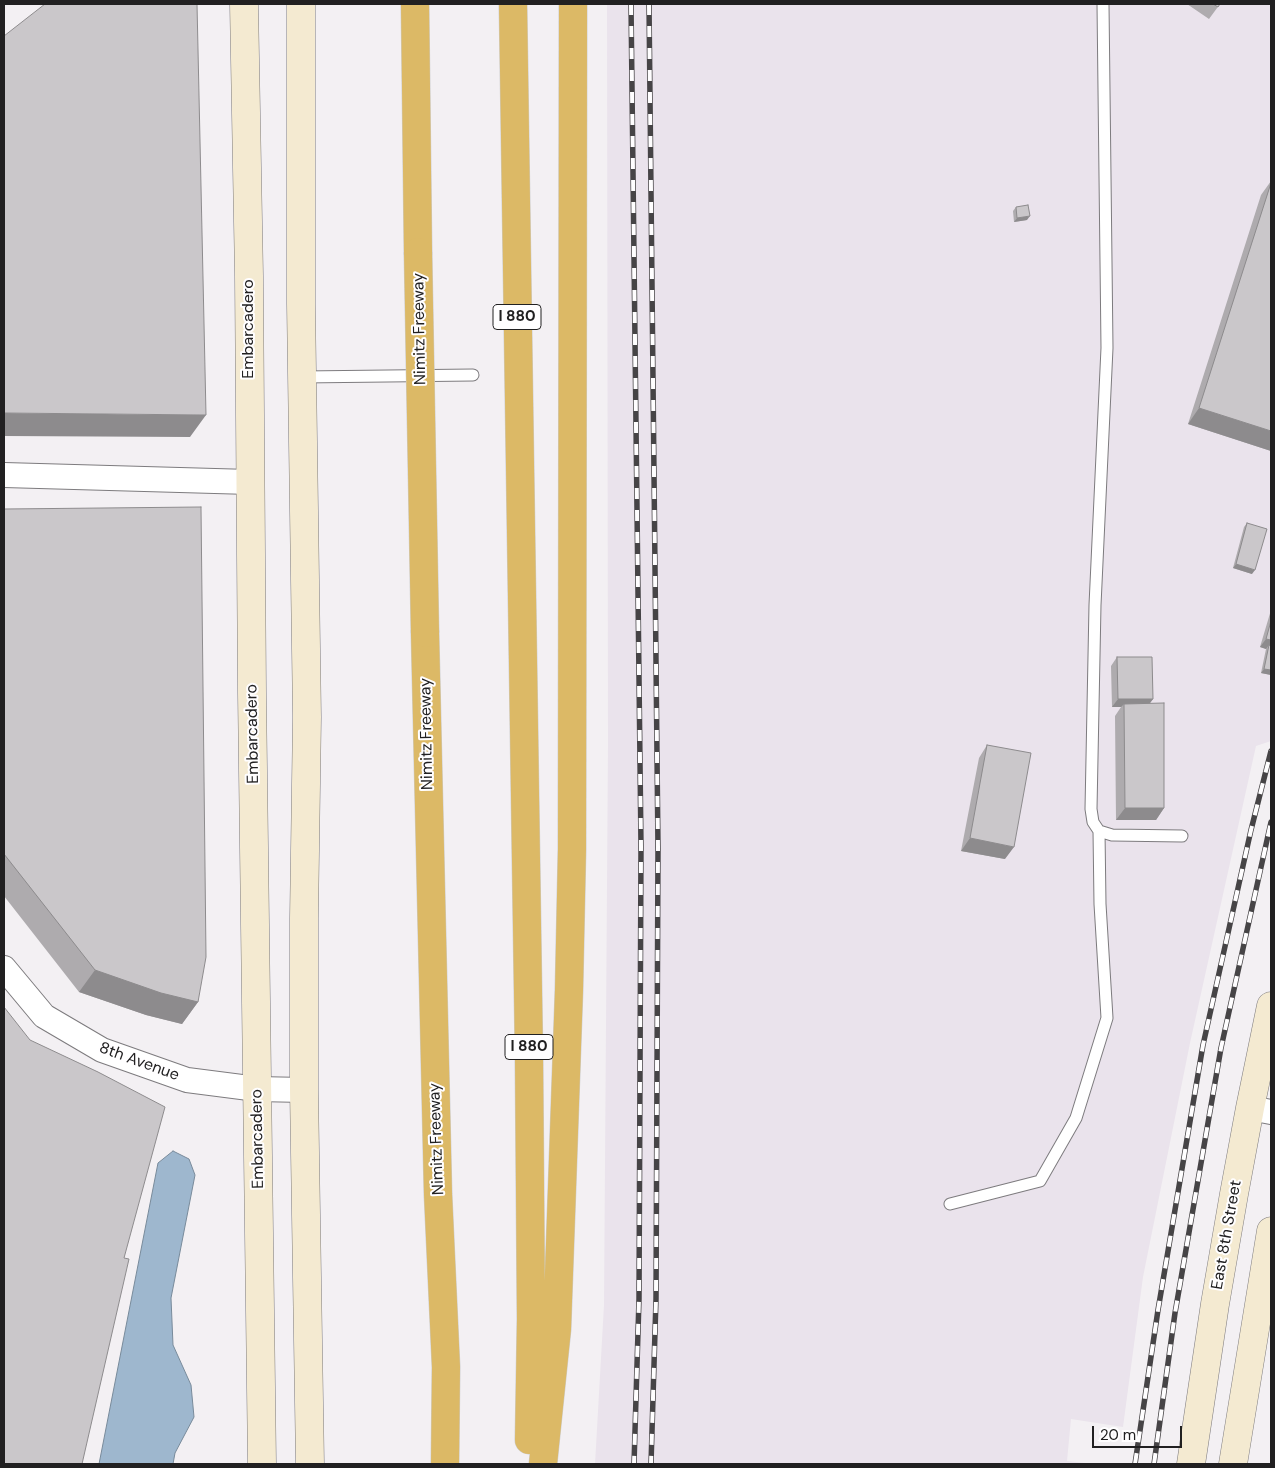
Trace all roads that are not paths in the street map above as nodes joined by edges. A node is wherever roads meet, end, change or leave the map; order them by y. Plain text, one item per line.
1 (244, 4) edge
2 (301, 4) edge
3 (415, 4) edge
4 (513, 4) edge
5 (573, 4) edge
6 (1103, 4) edge
7 (473, 375) dead end
8 (302, 377) junction
9 (4, 475) edge
10 (250, 482) junction
11 (1100, 831) junction
12 (1182, 836) dead end
13 (4, 968) edge
14 (1271, 1006) edge
15 (257, 1089) junction
16 (304, 1090) junction
17 (1261, 1110) edge
18 (950, 1204) dead end
19 (1271, 1231) edge
20 (262, 1464) edge
21 (310, 1464) edge
22 (445, 1464) edge
23 (529, 1464) edge
24 (543, 1464) edge
25 (1191, 1464) edge
26 (1233, 1464) edge

1 - 10 main road, Embarcadero
2 - 8 main road
3 - 22 highway, Nimitz Freeway, bridge
4 - 23 highway, I 880
5 - 24 highway
6 - 11 lane
7 - 8 lane
8 - 16 main road
9 - 10 street
10 - 15 main road, Embarcadero
11 - 12 lane
11 - 18 lane
13 - 15 street, 8th Avenue
14 - 17 main road, East 8th Street
15 - 16 street, 8th Avenue
15 - 20 main road, Embarcadero
16 - 21 main road
17 - 25 main road, East 8th Street
19 - 26 main road

